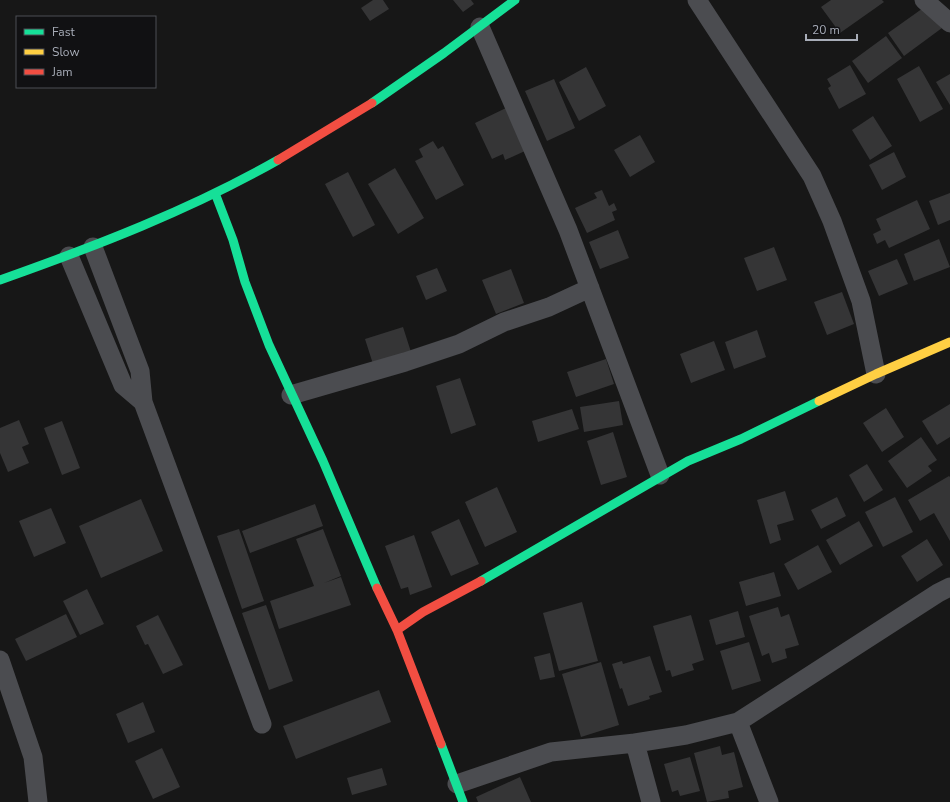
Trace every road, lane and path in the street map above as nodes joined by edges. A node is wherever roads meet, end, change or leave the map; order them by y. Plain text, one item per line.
1 (515, 0) edge
2 (697, 0) edge
3 (924, 0) edge
4 (950, 23) edge
5 (480, 27) junction
6 (215, 193) junction
7 (93, 247) junction
8 (70, 256) junction
9 (0, 280) edge
10 (590, 288) junction
11 (950, 342) edge
12 (876, 374) junction
13 (292, 395) junction
14 (143, 402) junction
15 (660, 476) junction
16 (950, 587) edge
17 (397, 630) junction
18 (0, 660) edge
19 (738, 722) junction
20 (262, 724) dead end
21 (635, 743) junction
22 (457, 784) junction
23 (38, 802) edge
24 (463, 802) edge
25 (651, 802) edge
26 (769, 802) edge

1 - 5 street
2 - 12 street
3 - 4 street
5 - 6 street
5 - 10 street
6 - 7 street
6 - 13 street
7 - 8 street
7 - 14 street
8 - 9 street
8 - 14 street
10 - 13 street
10 - 15 street
11 - 12 street
12 - 15 street
13 - 17 street
14 - 20 street
15 - 17 street
16 - 19 street
17 - 22 street
18 - 23 street
19 - 21 street
19 - 26 street
21 - 22 street
21 - 25 street
22 - 24 street

